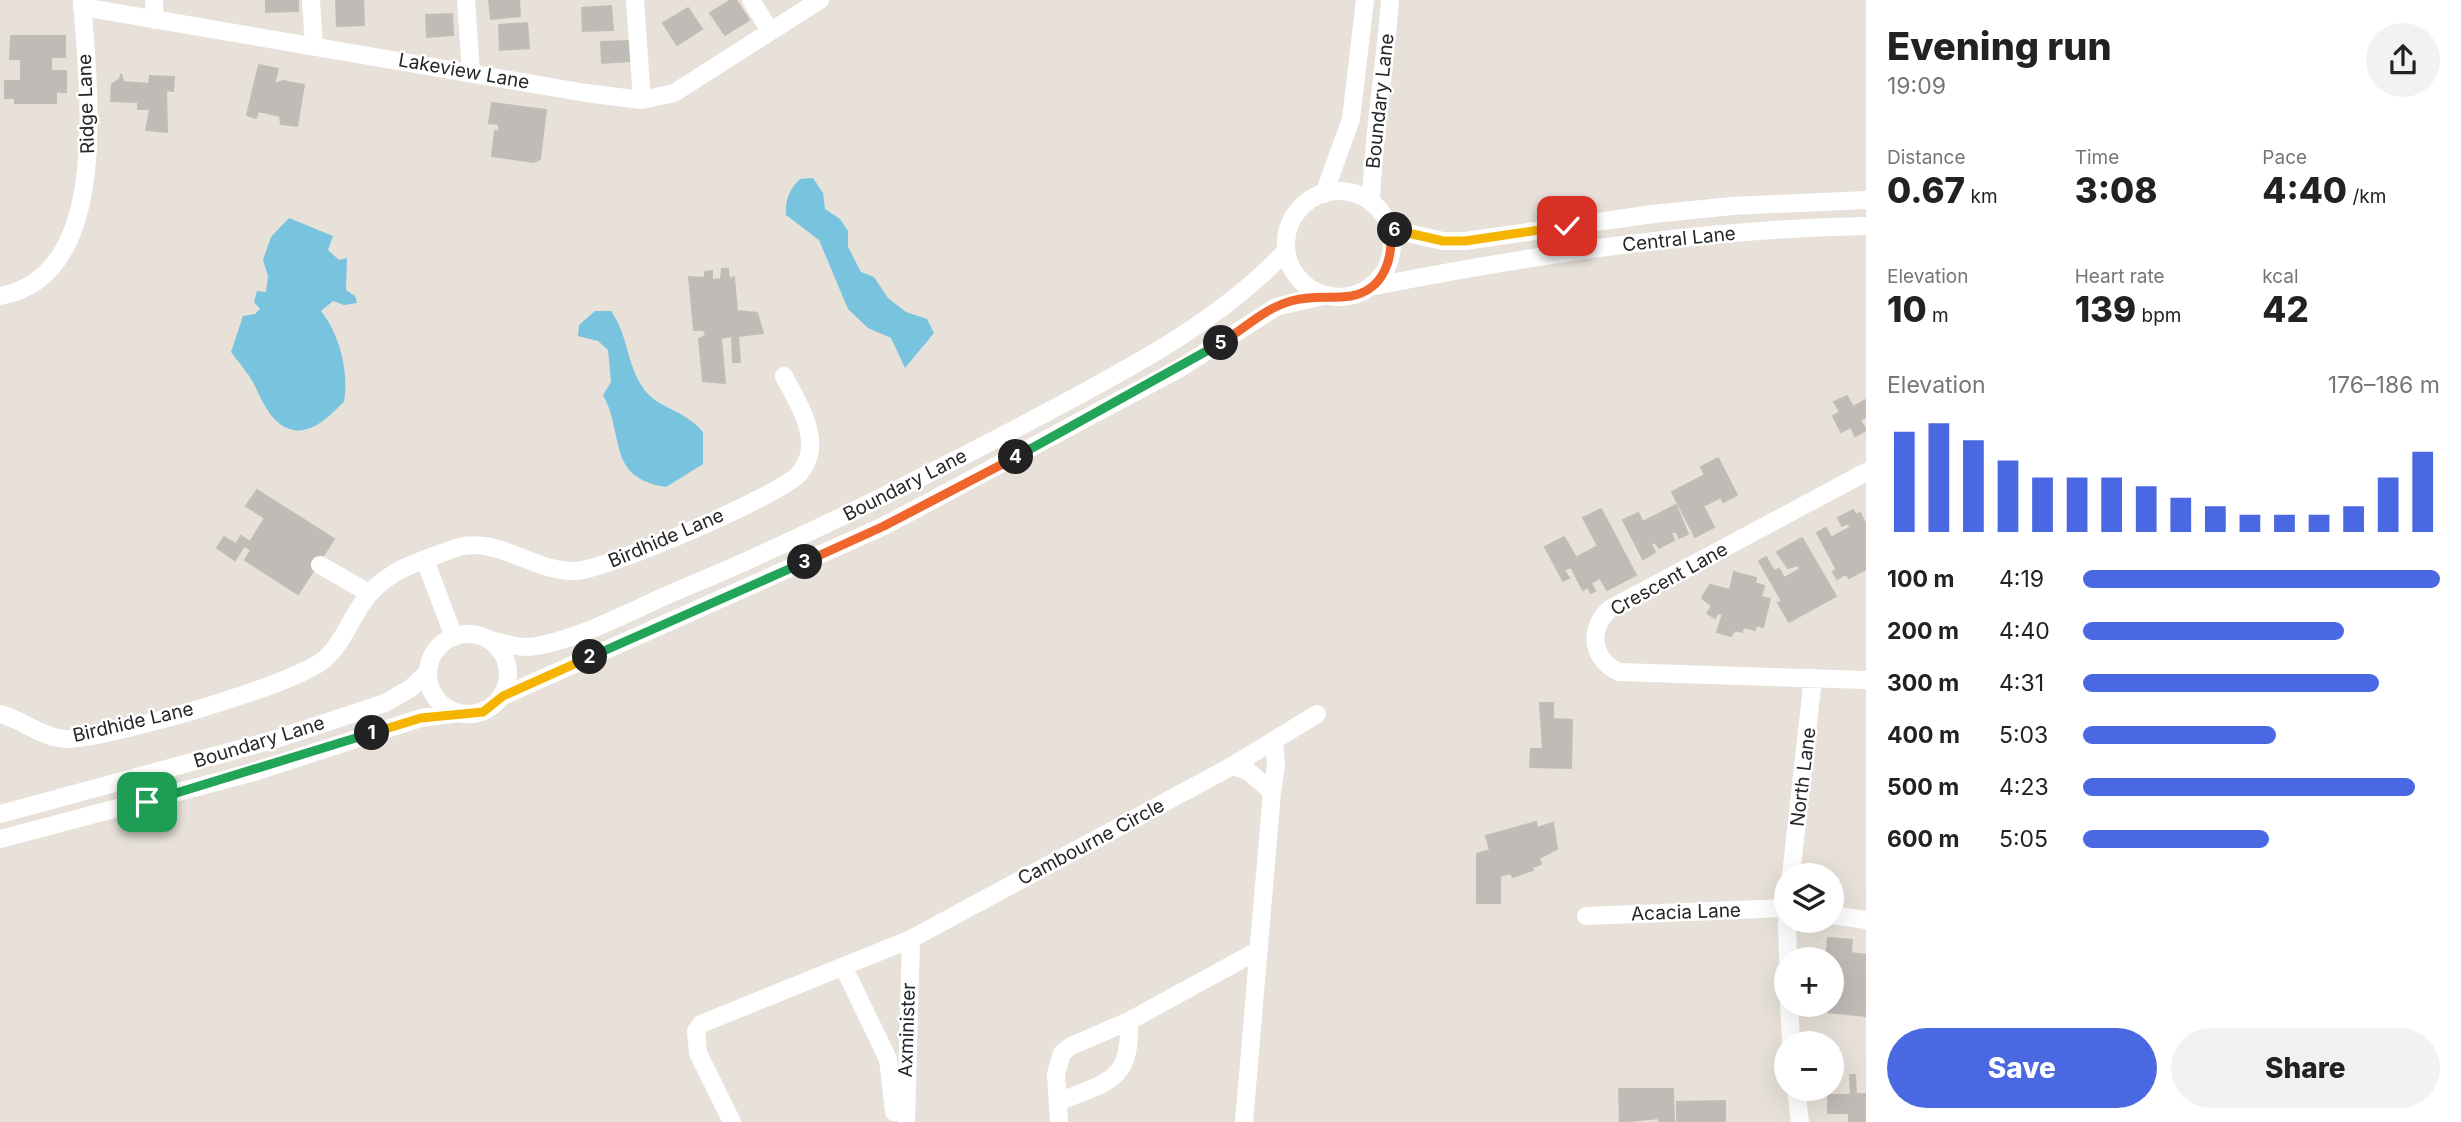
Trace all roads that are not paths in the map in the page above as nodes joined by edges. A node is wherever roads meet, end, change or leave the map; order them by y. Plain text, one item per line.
1 (154, 0) edge
2 (311, 0) edge
3 (466, 0) edge
4 (635, 0) edge
5 (751, 0) edge
6 (820, 0) edge
7 (1366, 0) edge
8 (1390, 0) edge
9 (82, 4) edge
10 (155, 20) junction
11 (770, 31) junction
12 (314, 46) junction
13 (471, 72) junction
14 (642, 100) junction
15 (1324, 194) junction
16 (1866, 200) edge
17 (1371, 202) junction
18 (1866, 226) edge
19 (1390, 229) junction
20 (1286, 251) junction
21 (1370, 288) junction
22 (1327, 295) junction
23 (0, 296) edge
24 (784, 376) dead end
25 (1866, 472) edge
26 (425, 560) junction
27 (320, 565) dead end
28 (369, 593) junction
29 (454, 637) junction
30 (490, 640) junction
31 (428, 672) junction
32 (1813, 678) junction
33 (1866, 680) edge
34 (503, 696) junction
35 (458, 713) junction
36 (0, 714) edge
37 (1317, 714) dead end
38 (1274, 740) junction
39 (1232, 766) junction
40 (1272, 792) junction
41 (0, 814) edge
42 (0, 839) edge
43 (1792, 863) edge
44 (1774, 909) edge
45 (1586, 916) dead end
46 (1844, 917) edge
47 (1866, 920) edge
48 (911, 939) junction
49 (1259, 950) junction
50 (844, 968) junction
51 (1129, 1021) junction
52 (1798, 1101) edge
53 (1058, 1102) junction
54 (732, 1122) edge
55 (894, 1122) edge
56 (906, 1122) edge
57 (1059, 1122) edge
58 (1244, 1122) edge
59 (1800, 1122) edge

1 - 10 street
2 - 12 street
3 - 13 street
4 - 14 street
5 - 11 street
6 - 11 street, Lakeview Lane
7 - 15 street, Boundary Lane
8 - 17 street, Boundary Lane
9 - 10 street, Lakeview Lane
9 - 23 street, Ridge Lane
10 - 12 street, Lakeview Lane
11 - 14 street, Lakeview Lane
12 - 13 street, Lakeview Lane
13 - 14 street, Lakeview Lane
15 - 17 street
15 - 20 street
16 - 19 street, Central Lane
17 - 19 street
18 - 21 street, Central Lane
19 - 21 street
20 - 22 street
20 - 30 street, Boundary Lane
21 - 22 street
22 - 34 street, Boundary Lane
24 - 26 street, Birdhide Lane
25 - 32 street, Crescent Lane
26 - 28 street, Birdhide Lane
26 - 29 street
27 - 28 street
28 - 36 street, Birdhide Lane
29 - 30 street
29 - 31 street
30 - 34 street
31 - 35 street
31 - 41 street, Boundary Lane
32 - 33 street, Crescent Lane
32 - 43 street, North Lane
34 - 35 street
35 - 42 street, Boundary Lane
37 - 38 street, Cambourne Circle
38 - 39 street, Cambourne Circle
38 - 40 street
39 - 40 street
39 - 48 street, Cambourne Circle
40 - 49 street
44 - 45 street, Acacia Lane
46 - 47 street
48 - 50 street, Cambourne Circle
48 - 56 street, Axminister
49 - 51 street
49 - 58 street
50 - 54 street, Cambourne Circle
50 - 55 street, Axminister
51 - 53 street
51 - 53 street
52 - 59 street
53 - 57 street

